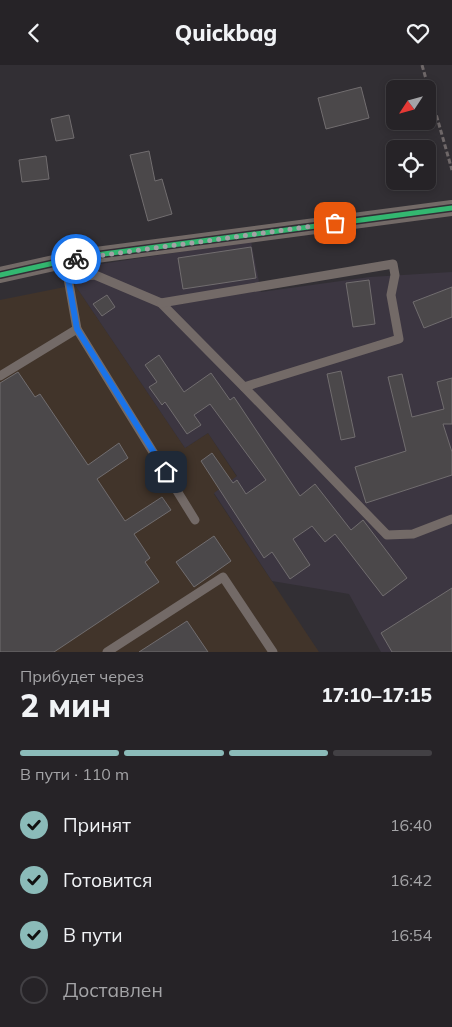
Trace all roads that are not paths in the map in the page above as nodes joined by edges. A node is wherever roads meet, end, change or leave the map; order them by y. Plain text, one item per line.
1 (452, 208) edge
2 (65, 261) junction
3 (0, 275) edge
4 (68, 278) junction
5 (161, 303) junction
6 (77, 329) junction
7 (0, 376) edge
8 (244, 387) junction
9 (452, 519) edge
10 (195, 520) dead end
11 (107, 652) edge
12 (272, 652) edge

1 - 2 street
2 - 3 street
2 - 4 lane
4 - 5 lane
4 - 6 lane
5 - 8 lane
5 - 8 lane
6 - 7 lane
6 - 10 lane
8 - 9 lane
11 - 12 lane

